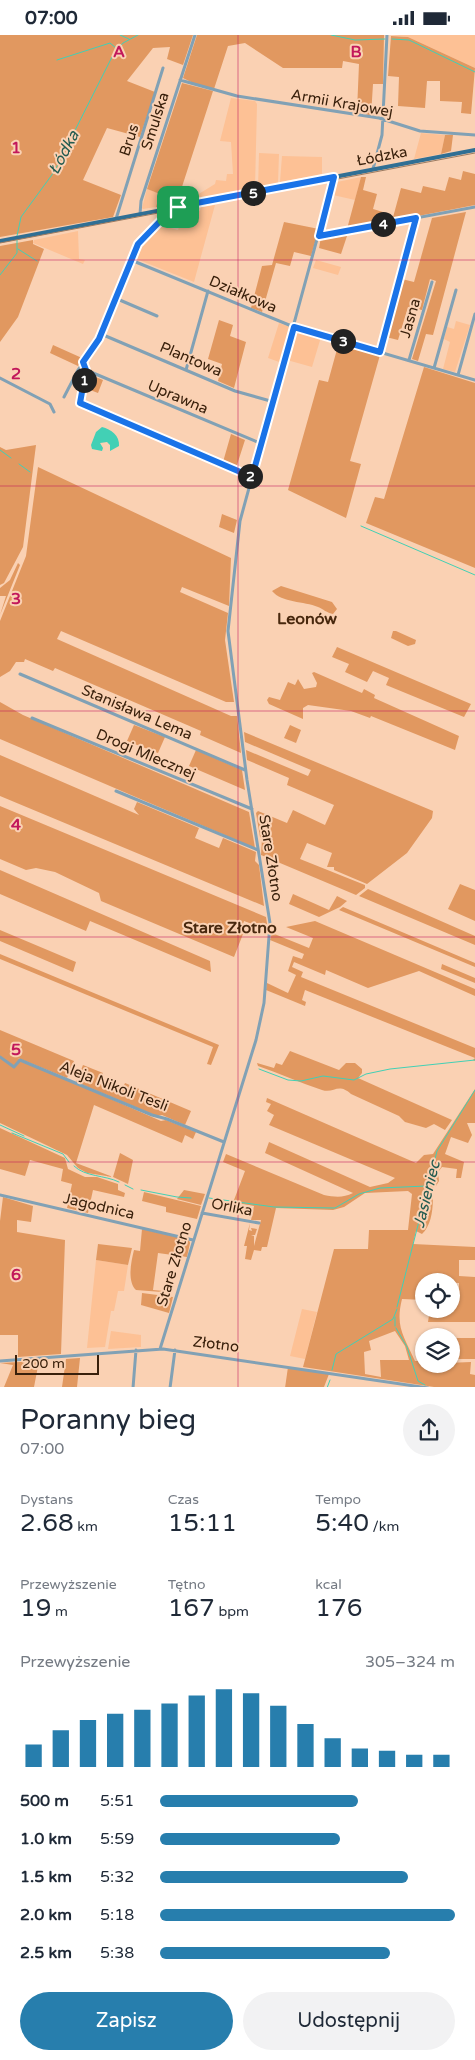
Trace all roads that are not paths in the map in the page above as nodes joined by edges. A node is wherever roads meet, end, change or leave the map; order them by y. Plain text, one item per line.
1 (195, 35) edge
2 (388, 35) edge
3 (163, 67) dead end
4 (180, 80) junction
5 (383, 119) junction
6 (475, 135) edge
7 (475, 150) edge
8 (373, 169) junction
9 (334, 177) junction
10 (475, 207) edge
11 (165, 209) junction
12 (140, 214) junction
13 (416, 218) junction
14 (116, 219) junction
15 (319, 236) junction
16 (0, 241) edge
17 (131, 260) junction
18 (432, 282) dead end
19 (456, 290) dead end
20 (208, 291) junction
21 (115, 298) junction
22 (475, 314) edge
23 (157, 315) dead end
24 (294, 327) junction
25 (101, 334) junction
26 (380, 352) junction
27 (409, 360) junction
28 (83, 365) junction
29 (434, 369) junction
30 (86, 370) junction
31 (186, 370) junction
32 (458, 375) junction
33 (0, 379) edge
34 (475, 380) edge
35 (64, 397) dead end
36 (274, 402) junction
37 (54, 412) dead end
38 (262, 445) junction
39 (252, 478) junction
40 (20, 674) dead end
41 (32, 718) dead end
42 (246, 770) junction
43 (116, 791) dead end
44 (252, 809) junction
45 (258, 849) junction
46 (0, 1057) edge
47 (224, 1142) junction
48 (0, 1195) edge
49 (202, 1213) junction
50 (259, 1223) dead end
51 (193, 1239) junction
52 (160, 1349) junction
53 (136, 1350) junction
54 (175, 1350) junction
55 (0, 1361) edge
56 (133, 1387) edge
57 (170, 1387) edge
58 (428, 1387) edge

1 - 4 street, Smulska
2 - 5 street
3 - 14 street, Brus
4 - 5 street, Armii Krajowej
4 - 12 street, Smulska
5 - 6 street, Armii Krajowej
5 - 8 street
7 - 8 main road, Łódzka
8 - 9 main road, Łódzka
9 - 11 main road, Łódzka
9 - 15 street, Stare Złotno
10 - 13 street
11 - 12 main road, Łódzka
11 - 17 street
12 - 14 main road, Łódzka
13 - 15 street
13 - 26 street
14 - 16 main road, Łódzka
15 - 24 street, Stare Złotno
17 - 20 street, Działkowa
17 - 21 street
18 - 27 street, Jasna
19 - 29 street
20 - 24 street, Działkowa
20 - 31 street
21 - 23 street
21 - 25 street
22 - 32 street
24 - 26 street, Działkowa
24 - 36 street, Stare Złotno
25 - 28 street
25 - 31 street, Plantowa
26 - 27 street, Działkowa
27 - 29 street, Działkowa
28 - 30 street
28 - 35 street
29 - 32 street, Działkowa
30 - 38 street, Uprawna
30 - 39 street
31 - 36 street, Plantowa
32 - 34 street, Działkowa
33 - 37 street
36 - 38 street, Stare Złotno
38 - 39 street, Stare Złotno
39 - 42 street, Stare Złotno
40 - 42 street, Stanisława Lema
41 - 44 street, Drogi Mlecznej
42 - 44 street, Stare Złotno
43 - 45 street
44 - 45 street, Stare Złotno
45 - 47 street, Stare Złotno
46 - 47 street, Aleja Nikoli Tesli
47 - 49 street, Stare Złotno
48 - 51 street, Jagodnica
49 - 50 street, Orlika
49 - 51 street, Stare Złotno
51 - 52 street, Stare Złotno
52 - 53 street, Złotno
52 - 54 street, Złotno
53 - 55 street, Złotno
53 - 56 street
54 - 57 street
54 - 58 street, Złotno

